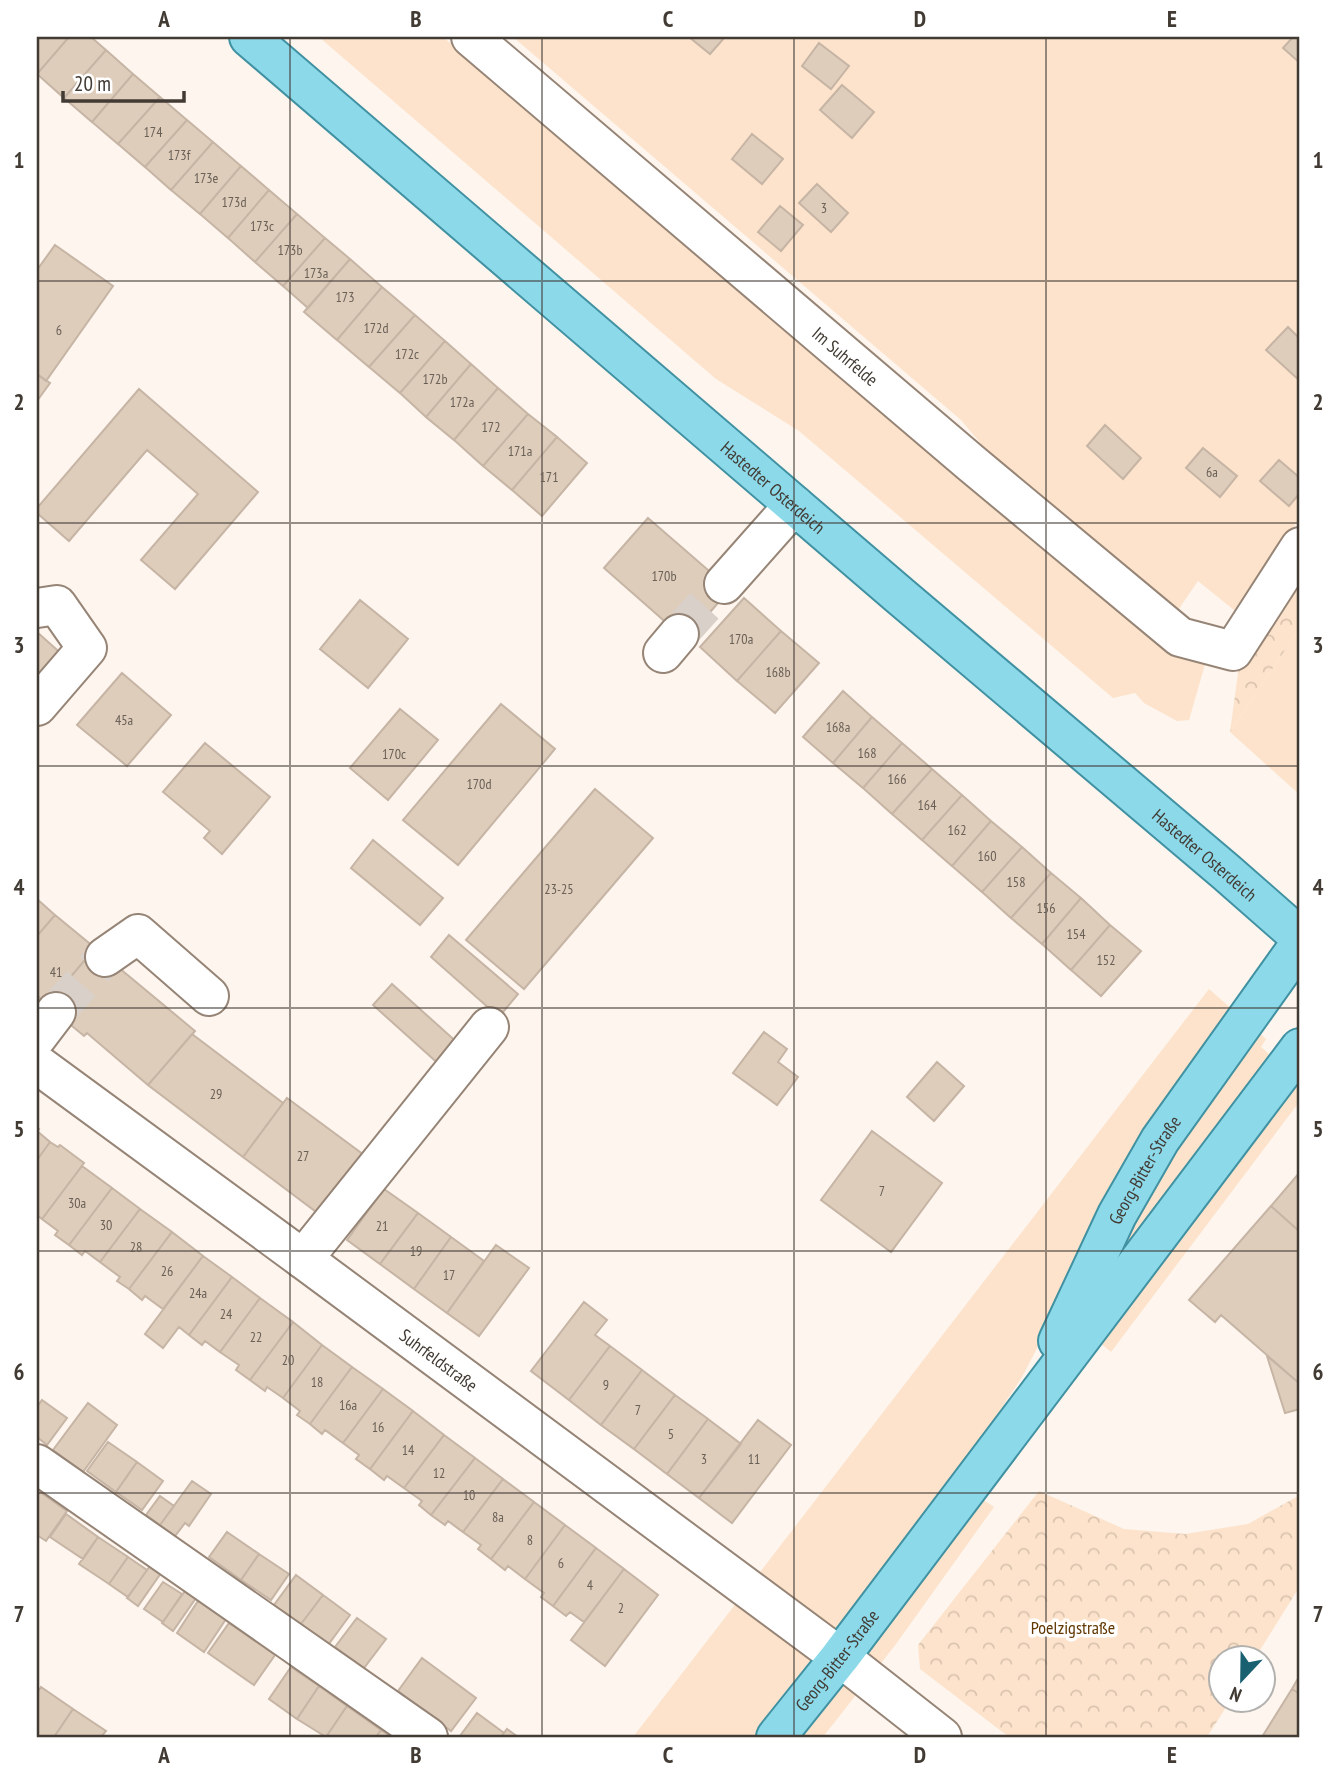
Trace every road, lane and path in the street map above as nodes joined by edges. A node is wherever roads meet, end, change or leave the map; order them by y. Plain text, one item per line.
1 (249, 37) edge
2 (471, 37) edge
3 (794, 505) junction
4 (1300, 547) edge
5 (724, 584) tunnel mouth
6 (37, 608) edge
7 (37, 706) edge
8 (1300, 937) edge
9 (1300, 944) edge
10 (105, 957) tunnel mouth
11 (209, 996) dead end
12 (489, 1027) dead end
13 (1300, 1048) edge
14 (37, 1064) edge
15 (303, 1259) junction
16 (1023, 1416) junction
17 (37, 1464) edge
18 (840, 1657) junction
19 (428, 1737) edge
20 (776, 1737) edge
21 (942, 1737) edge

1 - 3 main road, Hastedter Osterdeich
2 - 4 street, Im Suhrfelde
3 - 5 street
3 - 8 main road, Hastedter Osterdeich
6 - 7 street
9 - 16 main road, Georg-Bitter-Straße
10 - 11 street
12 - 15 street
13 - 16 main road, Georg-Bitter-Straße
14 - 15 street, Suhrfeldstraße
15 - 18 street, Suhrfeldstraße
16 - 18 main road, Georg-Bitter-Straße
17 - 19 street
18 - 20 main road, Georg-Bitter-Straße
18 - 21 street

